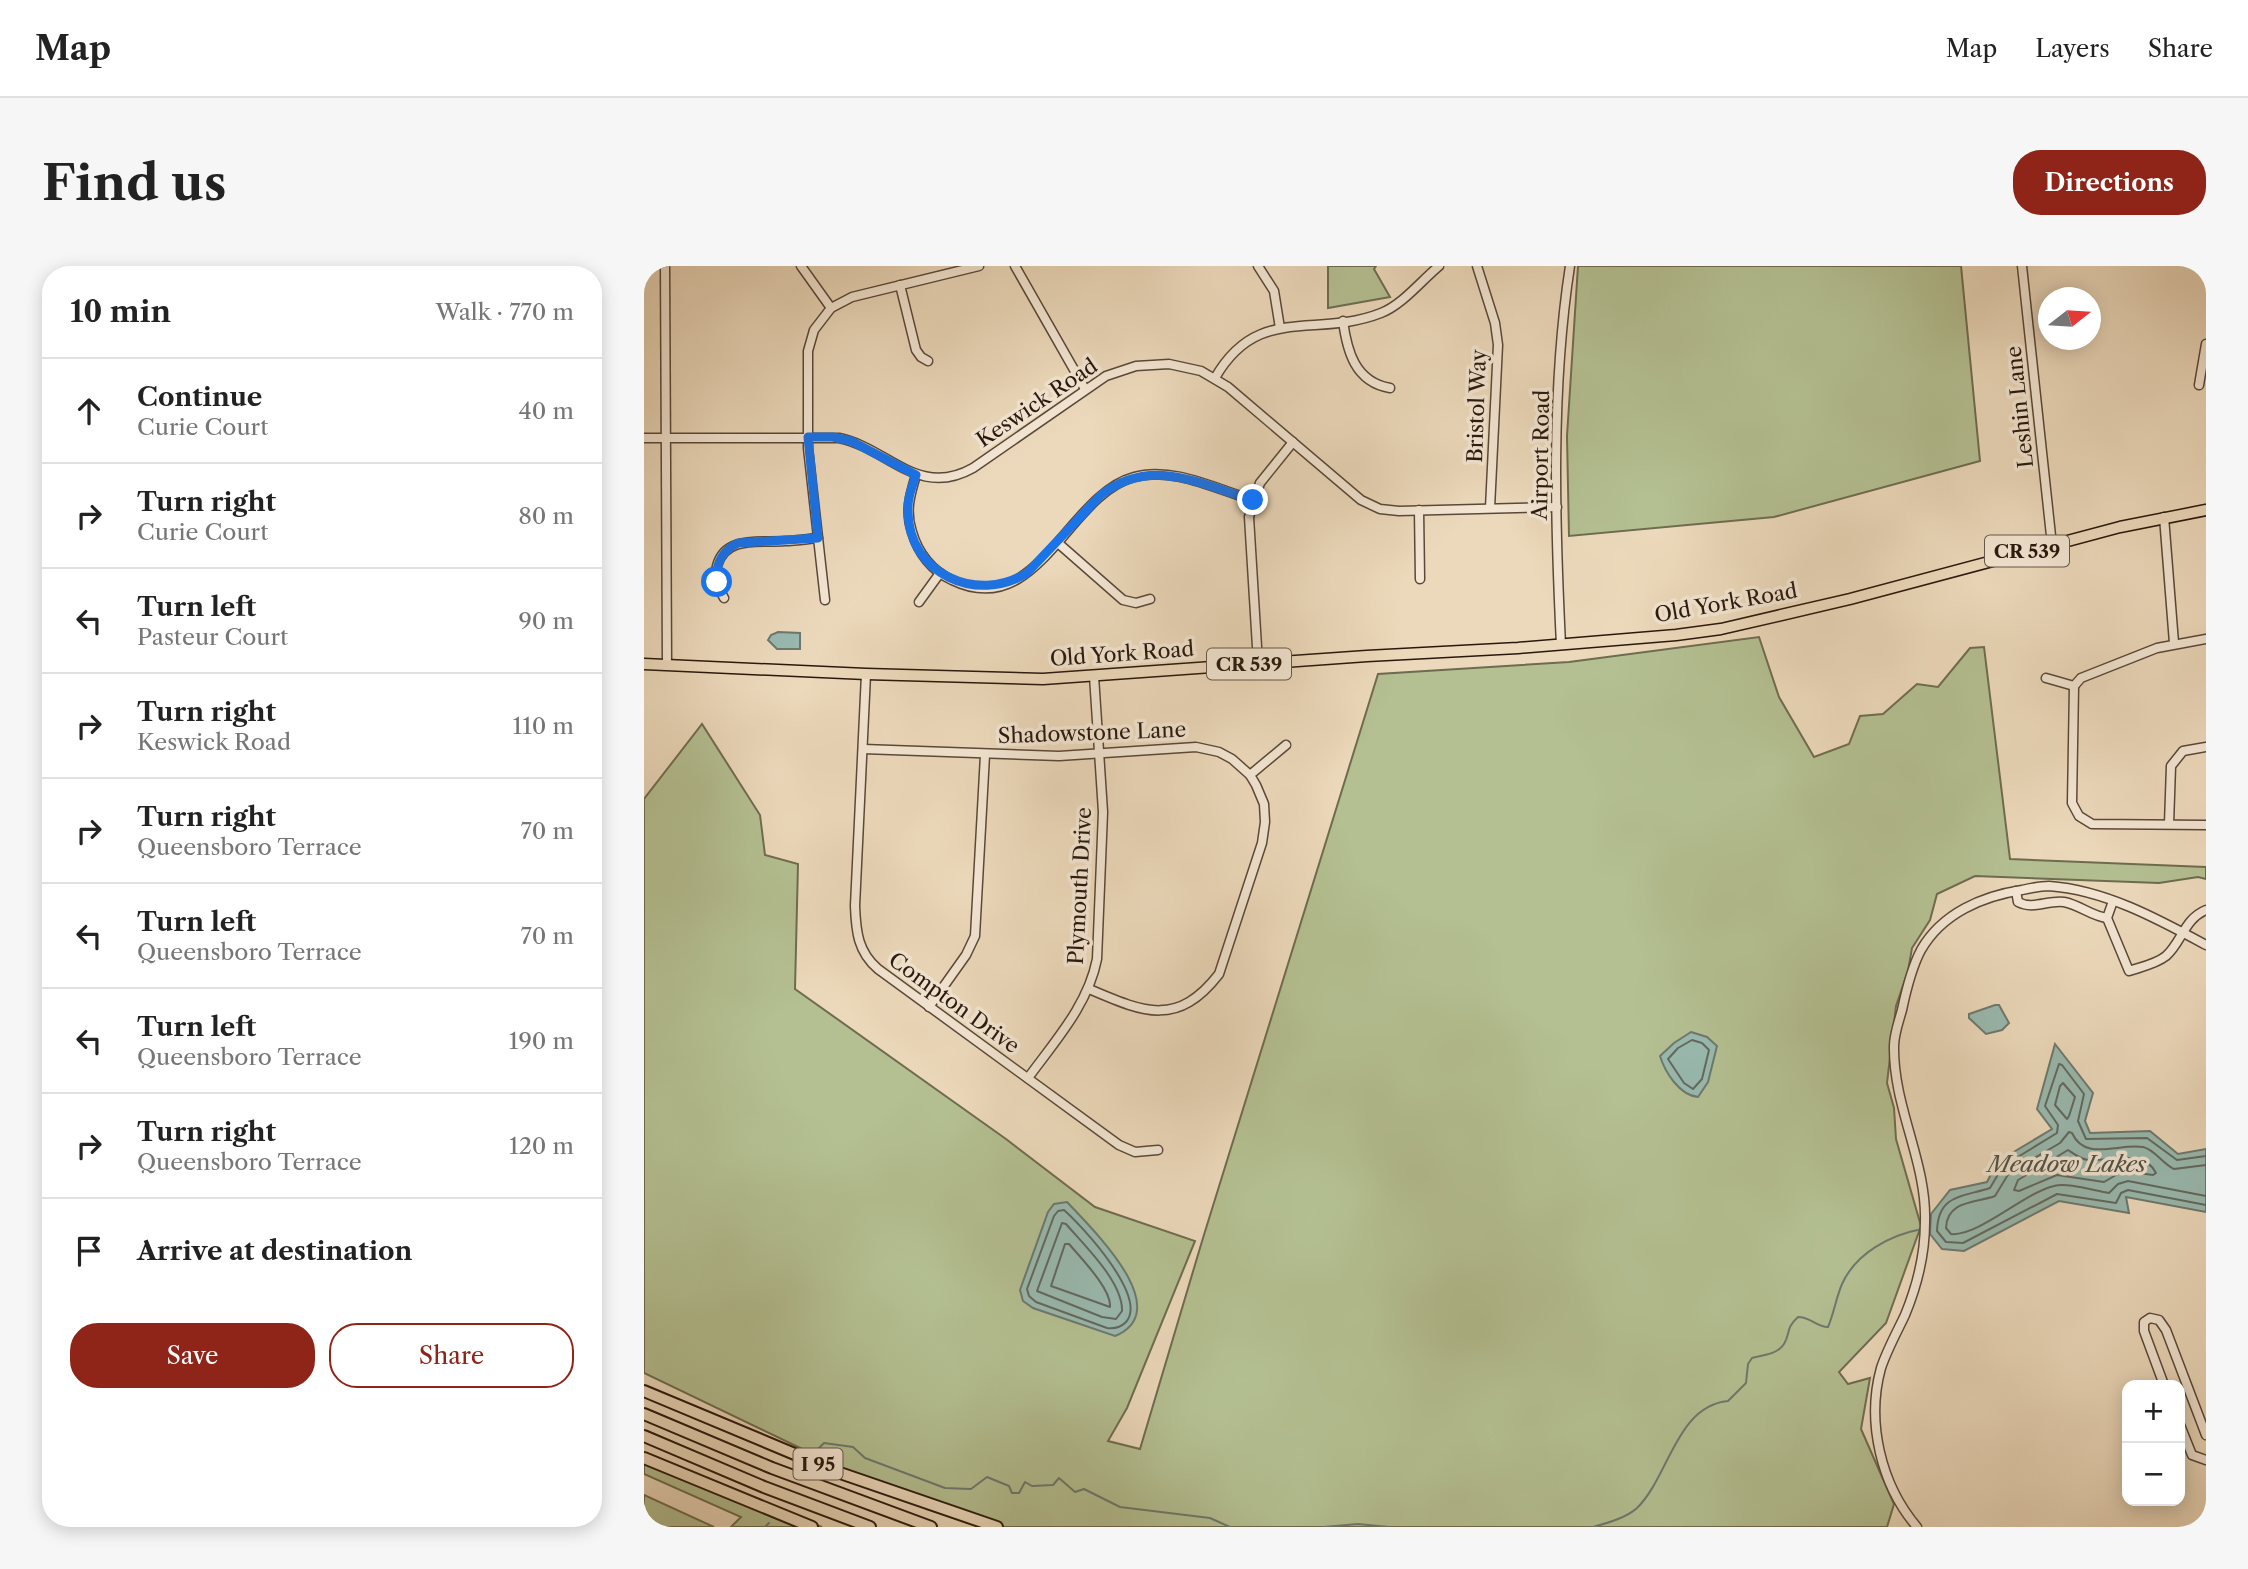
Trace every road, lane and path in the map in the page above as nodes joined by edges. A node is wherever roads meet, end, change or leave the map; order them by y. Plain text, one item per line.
1 (666, 266) edge
2 (801, 266) edge
3 (979, 266) edge
4 (1015, 266) edge
5 (1258, 266) edge
6 (1438, 266) edge
7 (1477, 266) edge
8 (1570, 266) edge
9 (2022, 266) edge
10 (900, 285) junction
11 (831, 308) junction
12 (1343, 321) junction
13 (1280, 328) junction
14 (2206, 344) edge
15 (928, 361) dead end
16 (1215, 378) junction
17 (2199, 385) dead end
18 (1390, 387) dead end
19 (1085, 389) junction
20 (808, 437) junction
21 (644, 438) edge
22 (666, 438) junction
23 (1293, 442) junction
24 (916, 475) junction
25 (1253, 500) junction
26 (1558, 507) junction
27 (1490, 508) junction
28 (1419, 510) junction
29 (2206, 510) edge
30 (2164, 517) junction
31 (818, 538) junction
32 (1058, 543) junction
33 (2052, 545) junction
34 (940, 573) junction
35 (1420, 579) dead end
36 (724, 598) dead end
37 (1150, 599) dead end
38 (825, 600) dead end
39 (919, 602) dead end
40 (2206, 639) edge
41 (2174, 643) junction
42 (1561, 645) junction
43 (1258, 663) junction
44 (644, 664) edge
45 (667, 665) junction
46 (866, 674) junction
47 (1094, 676) junction
48 (2046, 678) dead end
49 (2074, 685) junction
50 (1286, 745) dead end
51 (2206, 747) edge
52 (863, 749) junction
53 (1099, 754) junction
54 (985, 755) junction
55 (1250, 775) junction
56 (2169, 824) junction
57 (2206, 825) edge
58 (2016, 891) junction
59 (2113, 901) junction
60 (2206, 910) edge
61 (2107, 918) junction
62 (2182, 931) junction
63 (2206, 945) edge
64 (1089, 989) junction
65 (929, 1007) junction
66 (1028, 1078) junction
67 (1158, 1150) dead end
68 (2162, 1380) edge
69 (2185, 1380) edge
70 (2185, 1381) edge
71 (644, 1391) edge
72 (644, 1414) edge
73 (2206, 1435) edge
74 (644, 1436) edge
75 (2185, 1438) edge
76 (644, 1458) edge
77 (2206, 1460) edge
78 (812, 1527) edge
79 (870, 1527) edge
80 (931, 1527) edge
81 (997, 1527) edge
82 (1917, 1527) edge

1 - 22 street
2 - 11 street
3 - 10 street
4 - 19 street
5 - 13 street
6 - 12 street
7 - 27 street, Bristol Way
8 - 26 street, Airport Road
9 - 33 street, Leshin Lane
10 - 11 street
10 - 15 street
11 - 20 street
12 - 13 street
12 - 18 street
13 - 16 street
14 - 17 street
16 - 19 street, Keswick Road
16 - 23 street, Keswick Road
19 - 24 street, Keswick Road
20 - 22 street, Keswick Road
20 - 24 street, Keswick Road
20 - 31 street
21 - 22 street, Keswick Road
22 - 45 street
23 - 25 street
23 - 28 street, Keswick Road
24 - 34 street
25 - 32 street
25 - 43 street
26 - 27 street, Keswick Road
26 - 42 street, Airport Road
27 - 28 street, Keswick Road
28 - 35 street
29 - 30 main road, CR 539
30 - 33 main road, CR 539
30 - 41 street
31 - 36 street
31 - 38 street
32 - 34 street
32 - 37 street
33 - 42 main road, Old York Road / CR 539
34 - 39 street
40 - 41 street
41 - 49 street
42 - 43 main road, Old York Road / CR 539
43 - 47 main road, Old York Road / CR 539
44 - 45 main road, Old York Road / CR 539
45 - 46 main road, Old York Road / CR 539
46 - 47 main road, Old York Road / CR 539
46 - 52 street, Compton Drive
47 - 53 street, Plymouth Drive
48 - 49 street
49 - 56 street
50 - 55 street
51 - 56 street
52 - 54 street, Shadowstone Lane
52 - 65 street, Compton Drive
53 - 54 street, Shadowstone Lane
53 - 55 street, Shadowstone Lane
53 - 64 street, Plymouth Drive
54 - 65 street
55 - 64 street, Shadowstone Lane
56 - 57 street
58 - 59 street
58 - 61 street
58 - 82 street
59 - 61 street
59 - 62 street
60 - 62 street
61 - 62 street
62 - 63 street
64 - 66 street, Plymouth Drive
65 - 66 street, Compton Drive
66 - 67 street, Compton Drive
68 - 69 street
70 - 73 street
71 - 81 highway, I 95
72 - 80 highway, I 95
74 - 79 highway, I 95
75 - 77 street
76 - 78 highway

